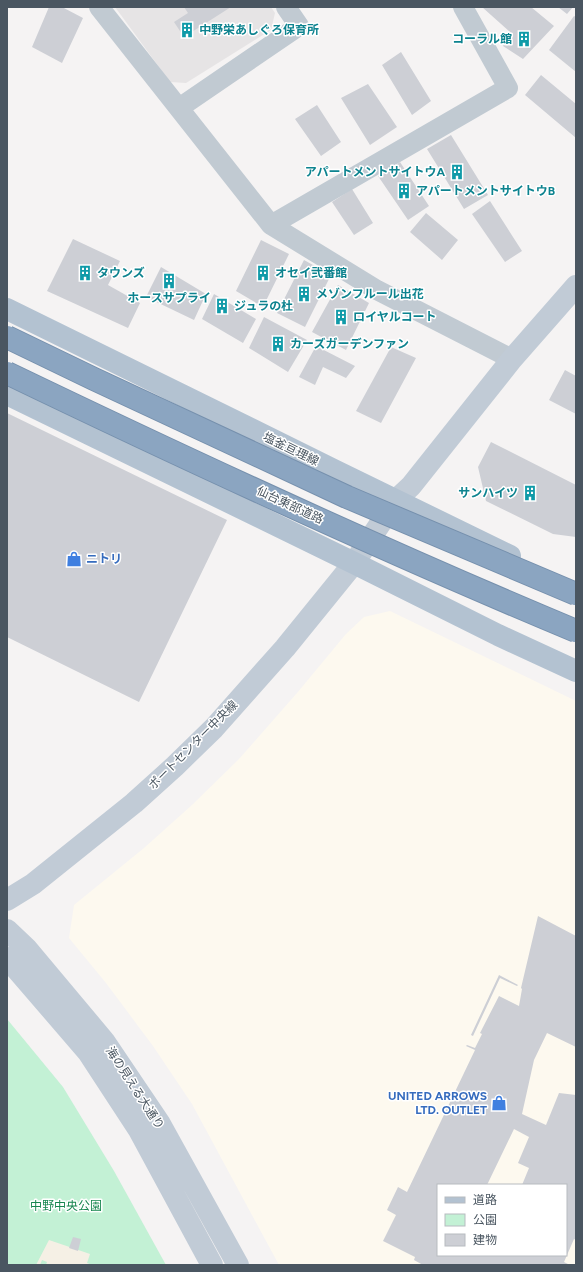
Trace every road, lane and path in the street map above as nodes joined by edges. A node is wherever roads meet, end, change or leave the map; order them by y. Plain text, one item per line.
1 (99, 7) edge
2 (286, 7) edge
3 (463, 7) edge
4 (178, 108) junction
5 (271, 224) junction
6 (576, 286) edge
7 (7, 309) edge
8 (7, 337) edge
9 (512, 359) junction
10 (7, 373) edge
11 (7, 394) edge
12 (396, 500) junction
13 (354, 563) junction
14 (576, 588) edge
15 (576, 594) edge
16 (576, 631) edge
17 (576, 671) edge
18 (7, 900) edge
19 (7, 930) edge
20 (7, 958) edge
21 (212, 1265) edge
22 (238, 1265) edge

1 - 4 street
2 - 4 street
3 - 5 street
4 - 5 street
5 - 9 street
6 - 9 street, ポートセンター中央線
7 - 12 main road, 塩釜亘理線
8 - 15 highway, bridge
9 - 12 street, ポートセンター中央線
10 - 16 highway, 仙台東部道路, bridge
11 - 13 main road
12 - 13 street, ポートセンター中央線
12 - 14 main road, 塩釜亘理線
13 - 17 main road
13 - 18 street, ポートセンター中央線
19 - 22 street, 海の見える大通り
20 - 21 street

